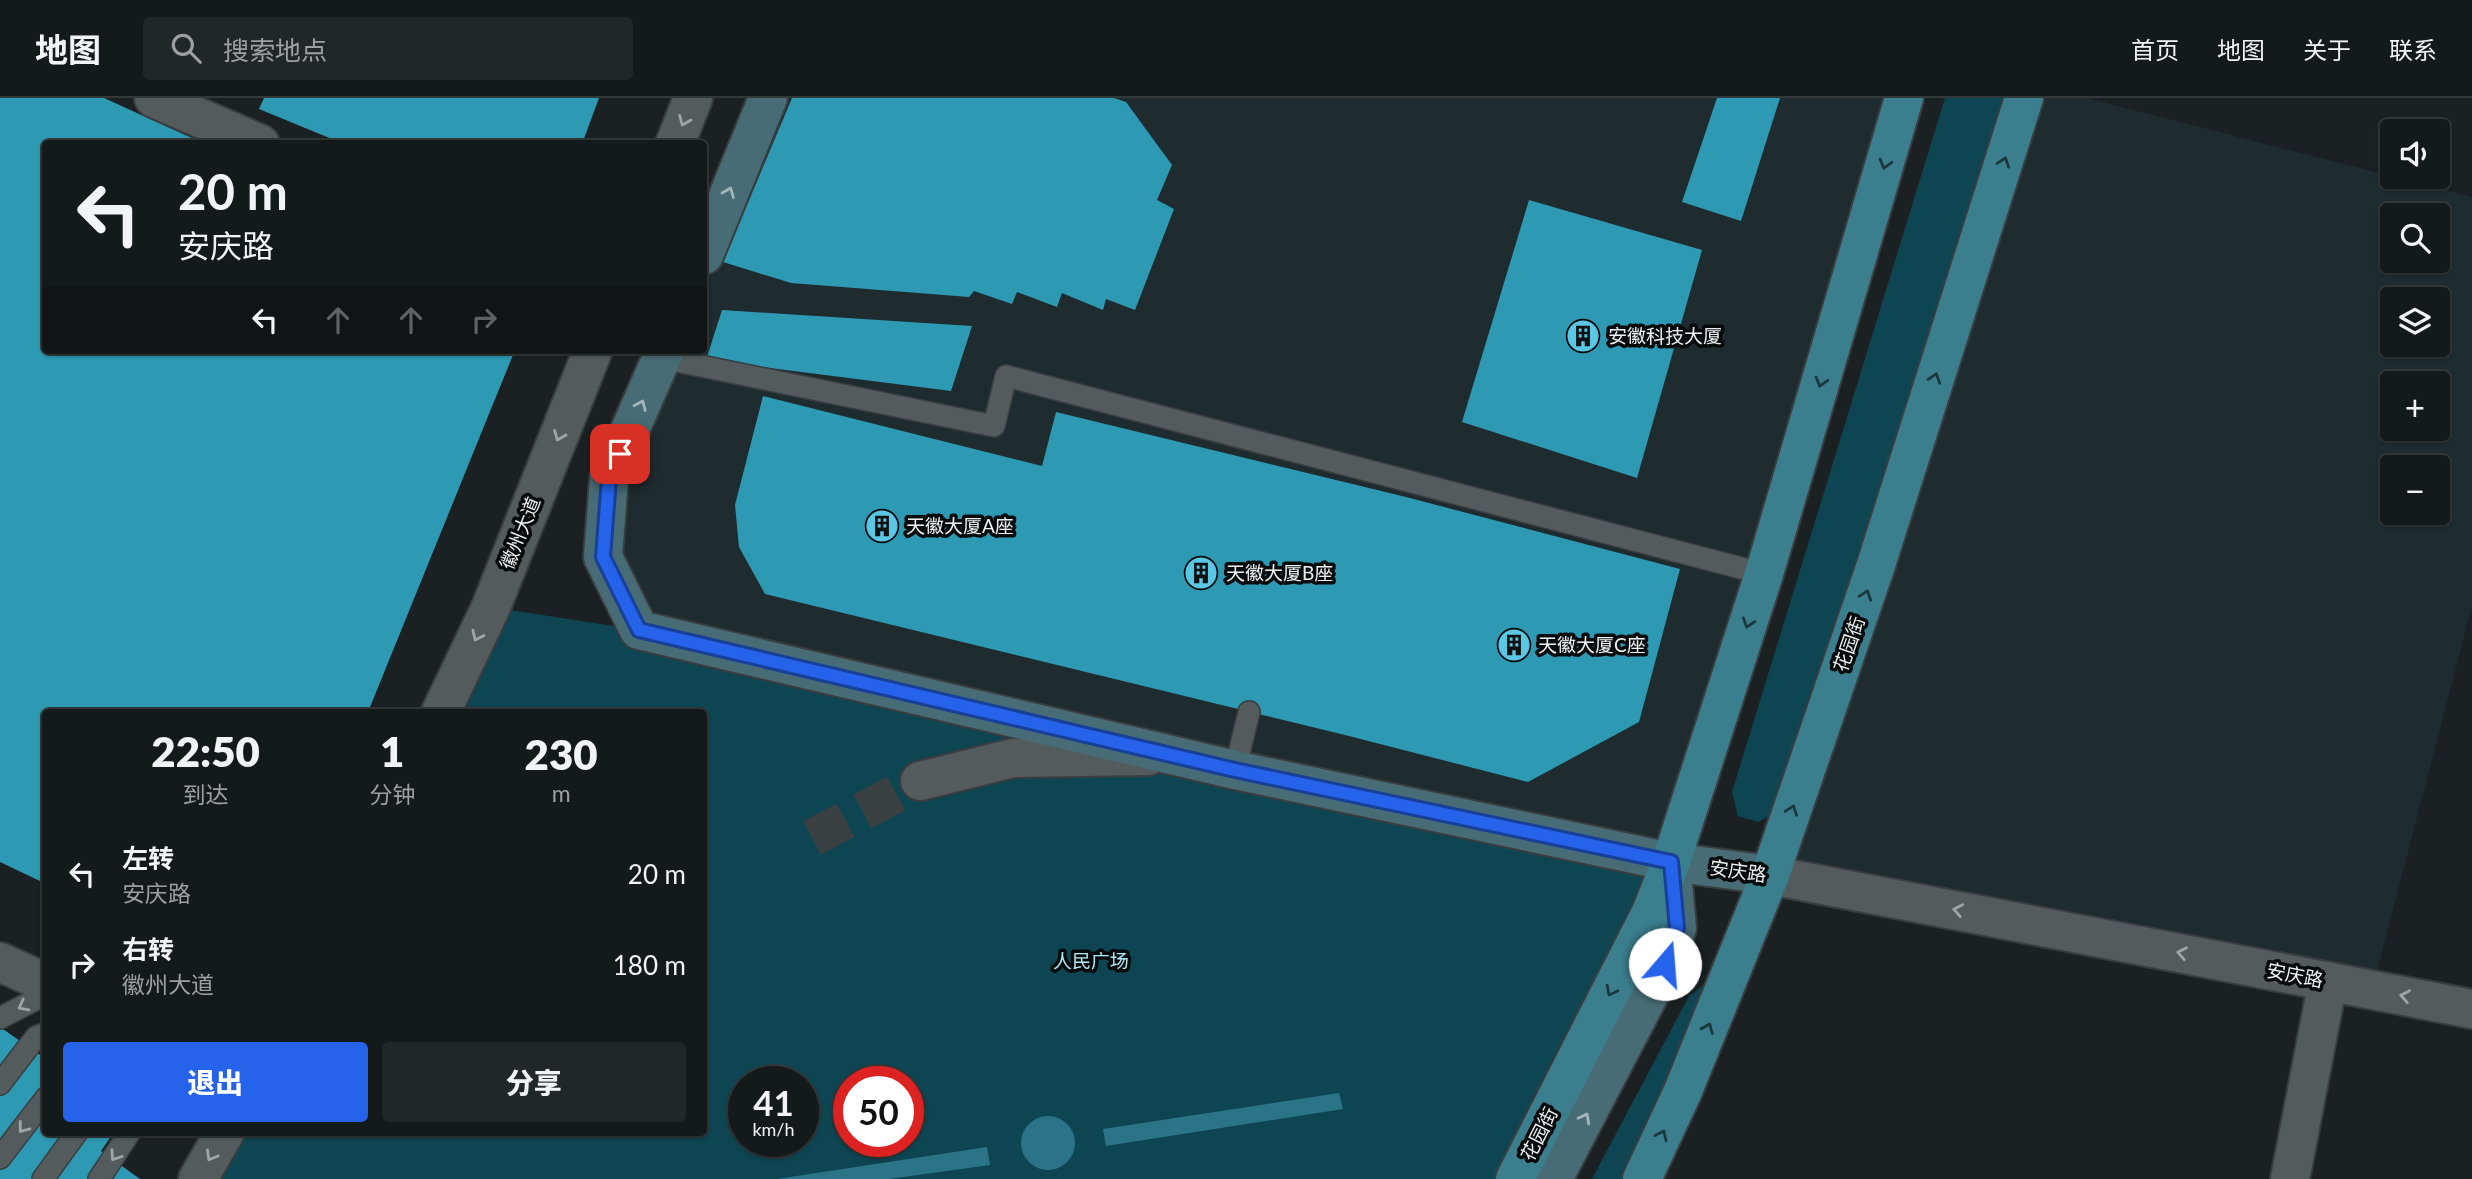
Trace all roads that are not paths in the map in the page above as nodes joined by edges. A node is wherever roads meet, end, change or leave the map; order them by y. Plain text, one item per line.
1 (154, 98) edge
2 (693, 98) edge
3 (768, 98) edge
4 (1904, 98) edge
5 (2024, 98) edge
6 (251, 140) edge
7 (677, 140) edge
8 (707, 249) edge
9 (591, 354) edge
10 (663, 354) edge
11 (1765, 574) junction
12 (442, 709) edge
13 (1249, 712) dead end
14 (1174, 756) junction
15 (1235, 770) junction
16 (920, 780) tunnel mouth
17 (1671, 862) junction
18 (1770, 875) junction
19 (4, 967) edge
20 (42, 981) edge
21 (2328, 981) junction
22 (42, 997) edge
23 (2472, 1009) edge
24 (0, 1018) edge
25 (42, 1034) edge
26 (0, 1084) edge
27 (42, 1103) edge
28 (75, 1136) edge
29 (127, 1136) edge
30 (223, 1136) edge
31 (0, 1158) edge
32 (43, 1179) edge
33 (99, 1179) edge
34 (198, 1179) edge
35 (1516, 1179) edge
36 (1553, 1179) edge
37 (1642, 1179) edge
38 (2290, 1179) edge

1 - 6 street
2 -> 7 street
8 -> 3 main road
4 -> 11 main road, 花园街
18 -> 5 main road, 花园街
9 -> 12 street, 徽州大道
10 - 11 lane
14 -> 10 main road, 安庆路
11 -> 17 main road, 花园街
13 - 15 lane
14 - 15 main road, 安庆路
14 - 16 street
15 - 17 main road, 安庆路
17 - 18 main road, 安庆路
17 -> 35 main road, 花园街
36 -> 17 main road, 花园街
21 -> 18 street, 安庆路
37 -> 18 main road, 花园街
19 - 20 street
23 -> 21 street, 安庆路
21 - 38 street
22 -> 24 lane
25 - 26 lane
27 -> 31 lane
28 - 32 lane
29 -> 33 lane
30 -> 34 street

